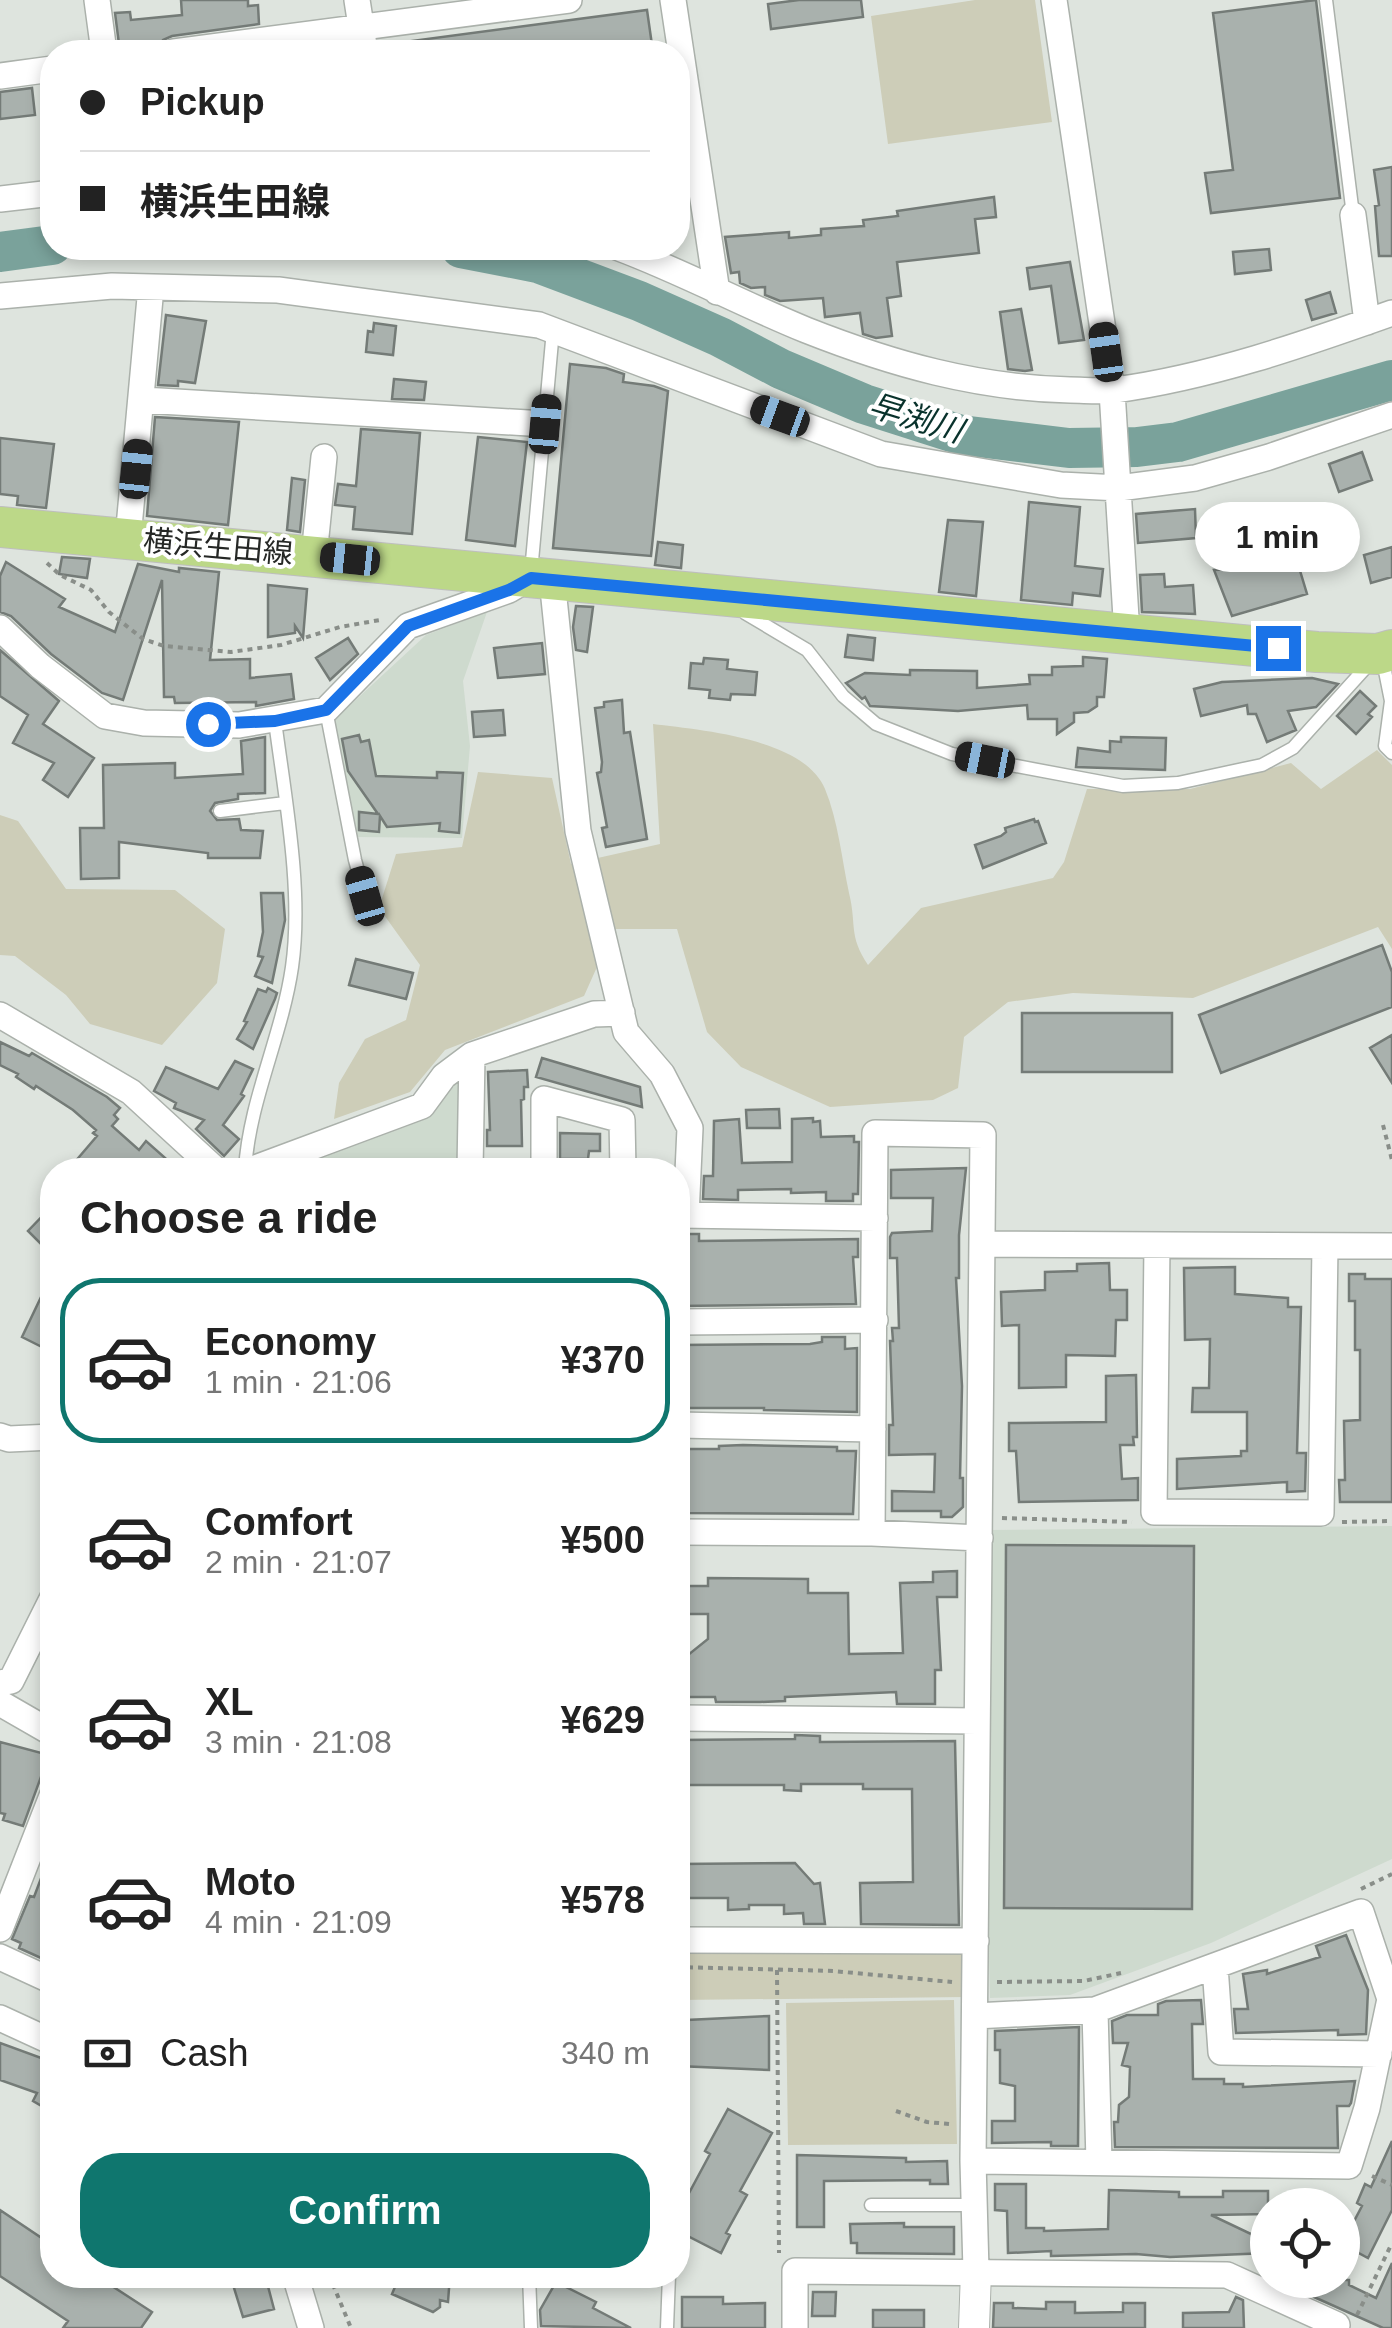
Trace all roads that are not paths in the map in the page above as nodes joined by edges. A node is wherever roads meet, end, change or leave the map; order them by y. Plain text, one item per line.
1 (97, 0) edge
2 (358, 0) edge
3 (569, 0) edge
4 (673, 0) edge
5 (1054, 0) edge
6 (1326, 0) edge
7 (102, 40) edge
8 (363, 40) edge
9 (679, 40) edge
10 (40, 71) edge
11 (0, 76) edge
12 (690, 113) edge
13 (40, 194) edge
14 (0, 199) edge
15 (1353, 215) joint
16 (652, 260) edge
17 (152, 287) junction
18 (717, 292) junction
19 (0, 296) edge
20 (1392, 313) edge
21 (1367, 322) junction
22 (552, 330) junction
23 (1112, 394) junction
24 (143, 400) junction
25 (1392, 415) edge
26 (545, 424) junction
27 (324, 457) dead end
28 (1118, 484) junction
29 (15, 528) edge
30 (128, 538) junction
31 (314, 556) junction
32 (541, 578) junction
33 (713, 596) junction
34 (0, 628) edge
35 (1127, 634) junction
36 (1384, 653) edge
37 (326, 710) junction
38 (275, 721) junction
39 (1392, 753) edge
40 (286, 803) junction
41 (220, 811) dead end
42 (365, 896) dead end
43 (622, 1013) junction
44 (0, 1014) edge
45 (472, 1055) junction
46 (203, 1158) edge
47 (247, 1158) edge
48 (280, 1158) edge
49 (470, 1158) edge
50 (544, 1158) edge
51 (623, 1158) edge
52 (687, 1158) edge
53 (690, 1216) edge
54 (874, 1218) junction
55 (983, 1244) junction
56 (1158, 1245) junction
57 (1325, 1246) junction
58 (1392, 1246) edge
59 (875, 1320) junction
60 (690, 1322) edge
61 (690, 1425) edge
62 (874, 1429) junction
63 (0, 1436) edge
64 (40, 1437) edge
65 (690, 1532) edge
66 (872, 1533) junction
67 (980, 1538) junction
68 (40, 1623) edge
69 (0, 1683) edge
70 (0, 1703) edge
71 (690, 1718) edge
72 (977, 1722) junction
73 (40, 1725) edge
74 (40, 1827) edge
75 (0, 1929) edge
76 (690, 1940) edge
77 (976, 1941) junction
78 (1383, 1953) edge
79 (0, 1957) edge
80 (1215, 1966) junction
81 (40, 1975) edge
82 (1096, 2010) junction
83 (975, 2016) junction
84 (0, 2018) edge
85 (40, 2036) edge
86 (1379, 2054) junction
87 (973, 2161) junction
88 (1099, 2162) junction
89 (871, 2205) dead end
90 (974, 2206) junction
91 (976, 2271) junction
92 (299, 2288) edge
93 (529, 2288) edge
94 (669, 2288) edge
95 (311, 2328) edge
96 (531, 2328) edge
97 (667, 2328) edge
98 (795, 2328) edge
99 (974, 2328) edge
100 (1336, 2328) edge

1 - 7 street
2 - 8 street
3 - 8 street
4 - 9 street
5 - 23 street
6 - 15 lane
10 - 11 street
12 - 18 street
13 - 14 street
15 - 21 street
16 - 18 street
17 - 19 street
17 - 22 street
17 - 24 street
18 - 23 street
20 - 21 street
21 - 23 street
22 - 26 lane
22 - 28 street
23 - 28 street
24 - 26 street
24 - 30 street
25 - 28 street
26 - 32 lane
27 - 31 street
28 - 35 street
29 - 30 main road, 横浜生田線
30 - 31 main road, 横浜生田線
31 - 32 main road, 横浜生田線
32 - 33 main road, 横浜生田線
32 - 37 street
32 - 43 street
33 - 35 main road, 横浜生田線
33 - 36 lane
34 - 38 street
35 - 36 main road, 横浜生田線
36 - 39 lane
37 - 38 street
37 - 42 lane
38 - 40 lane
40 - 41 lane
40 - 47 lane
43 - 45 street
43 - 52 street
44 - 46 street
45 - 48 street
45 - 49 street
50 - 51 street
53 - 54 street
54 - 55 street
54 - 59 street
55 - 56 street
55 - 67 street
56 - 57 street
56 - 57 street
57 - 58 street
59 - 60 street
59 - 62 street
61 - 62 street
62 - 66 street
63 - 64 street
65 - 66 street
66 - 67 street
67 - 72 street
68 - 69 street
70 - 73 street
71 - 72 street
72 - 77 street
74 - 75 street
76 - 77 street
77 - 83 street
78 - 80 street
78 - 86 street
79 - 81 street
80 - 82 street
80 - 86 street
82 - 83 street
82 - 88 street
83 - 87 street
84 - 85 street
86 - 88 street
87 - 88 street
87 - 90 street
89 - 90 lane
90 - 91 street
91 - 98 street
91 - 99 street
91 - 100 street
92 - 95 street
93 - 96 lane
94 - 97 lane

